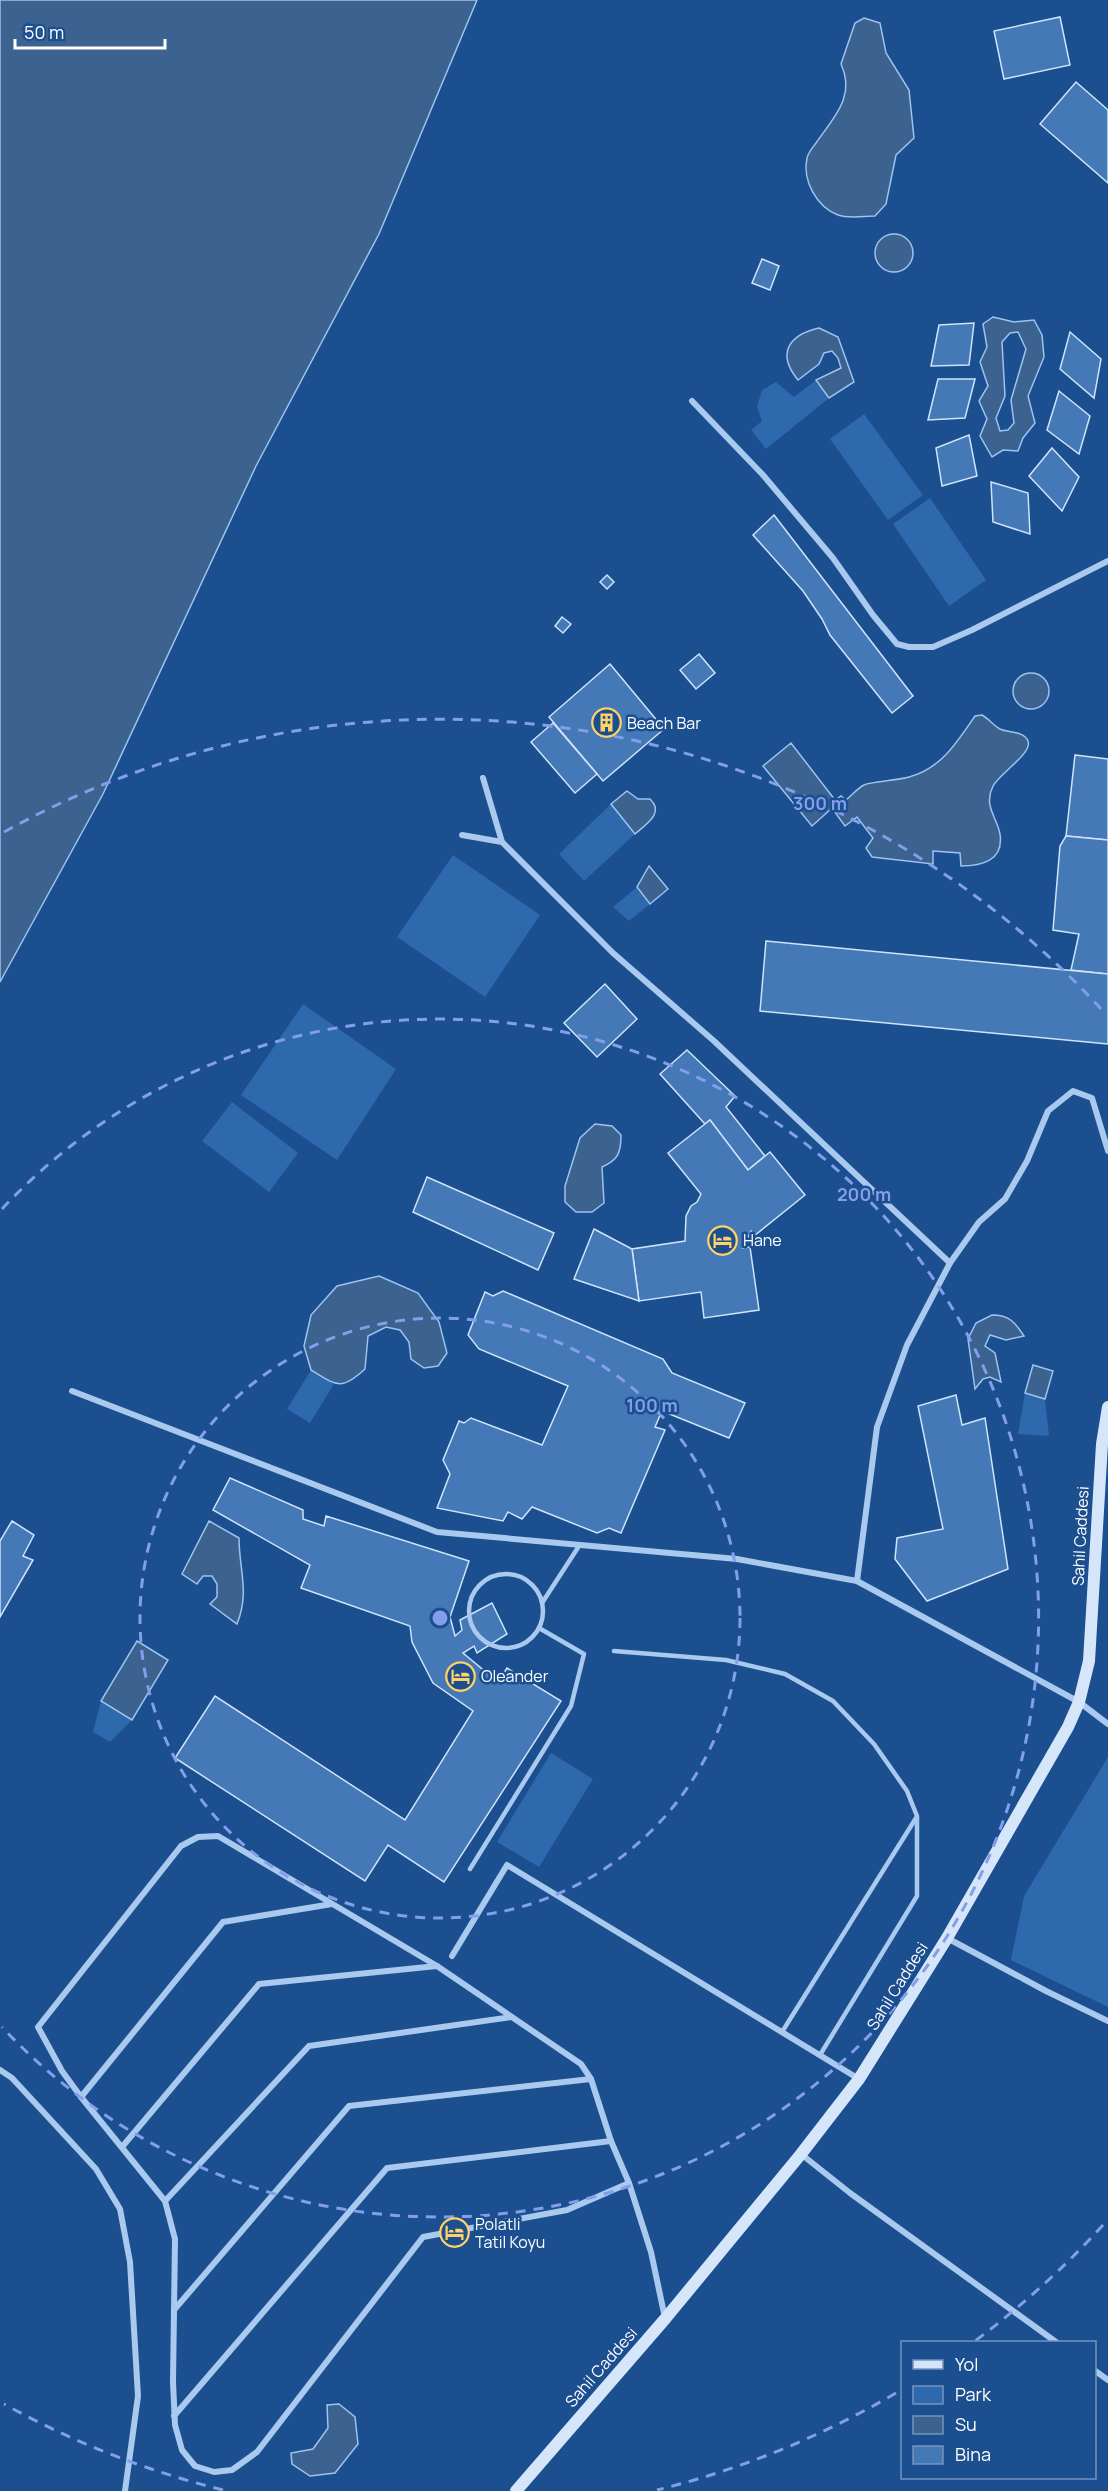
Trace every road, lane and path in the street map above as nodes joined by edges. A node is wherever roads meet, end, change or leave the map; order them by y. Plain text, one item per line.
1 (692, 401) dead end
2 (1108, 561) edge
3 (483, 778) dead end
4 (462, 835) dead end
5 (502, 842) junction
6 (1108, 1151) edge
7 (950, 1263) junction
8 (72, 1391) dead end
9 (1108, 1407) edge
10 (579, 1546) junction
11 (857, 1581) junction
12 (542, 1603) junction
13 (539, 1628) junction
14 (614, 1651) dead end
15 (1079, 1702) junction
16 (1108, 1724) edge
17 (917, 1816) junction
18 (470, 1869) dead end
19 (332, 1904) junction
20 (947, 1938) junction
21 (452, 1956) dead end
22 (437, 1966) junction
23 (513, 2017) junction
24 (1108, 2021) edge
25 (783, 2032) junction
26 (820, 2055) junction
27 (0, 2070) edge
28 (591, 2079) junction
29 (859, 2079) junction
30 (81, 2097) junction
31 (611, 2140) junction
32 (122, 2147) junction
33 (801, 2154) junction
34 (629, 2183) junction
35 (165, 2201) junction
36 (173, 2311) junction
37 (665, 2319) junction
38 (1053, 2341) edge
39 (1096, 2371) edge
40 (1108, 2380) edge
41 (174, 2416) junction
42 (125, 2491) edge
43 (516, 2491) edge

1 - 2 street
3 - 5 street
4 - 5 street
5 - 7 street
6 - 7 street
7 - 11 street
8 - 10 street
9 - 15 main road, Sahil Caddesi
10 - 11 street
10 - 12 lane
11 - 15 street
12 - 13 lane
12 - 13 lane
13 - 18 lane
14 - 17 lane
15 - 16 street
15 - 20 main road, Sahil Caddesi
17 - 25 lane
17 - 26 lane
19 - 22 street
19 - 30 street
19 - 30 street
20 - 24 street
20 - 29 main road, Sahil Caddesi
21 - 25 street
22 - 23 street
22 - 32 street
23 - 28 street
23 - 35 street
25 - 26 street
26 - 29 street
27 - 42 street
28 - 31 street
28 - 36 street
29 - 33 main road, Sahil Caddesi
30 - 32 street
31 - 34 street
31 - 41 street
32 - 35 street
33 - 37 main road, Sahil Caddesi
33 - 38 street
34 - 37 street
34 - 41 street
35 - 36 street
36 - 41 street
37 - 43 main road, Sahil Caddesi
39 - 40 street

